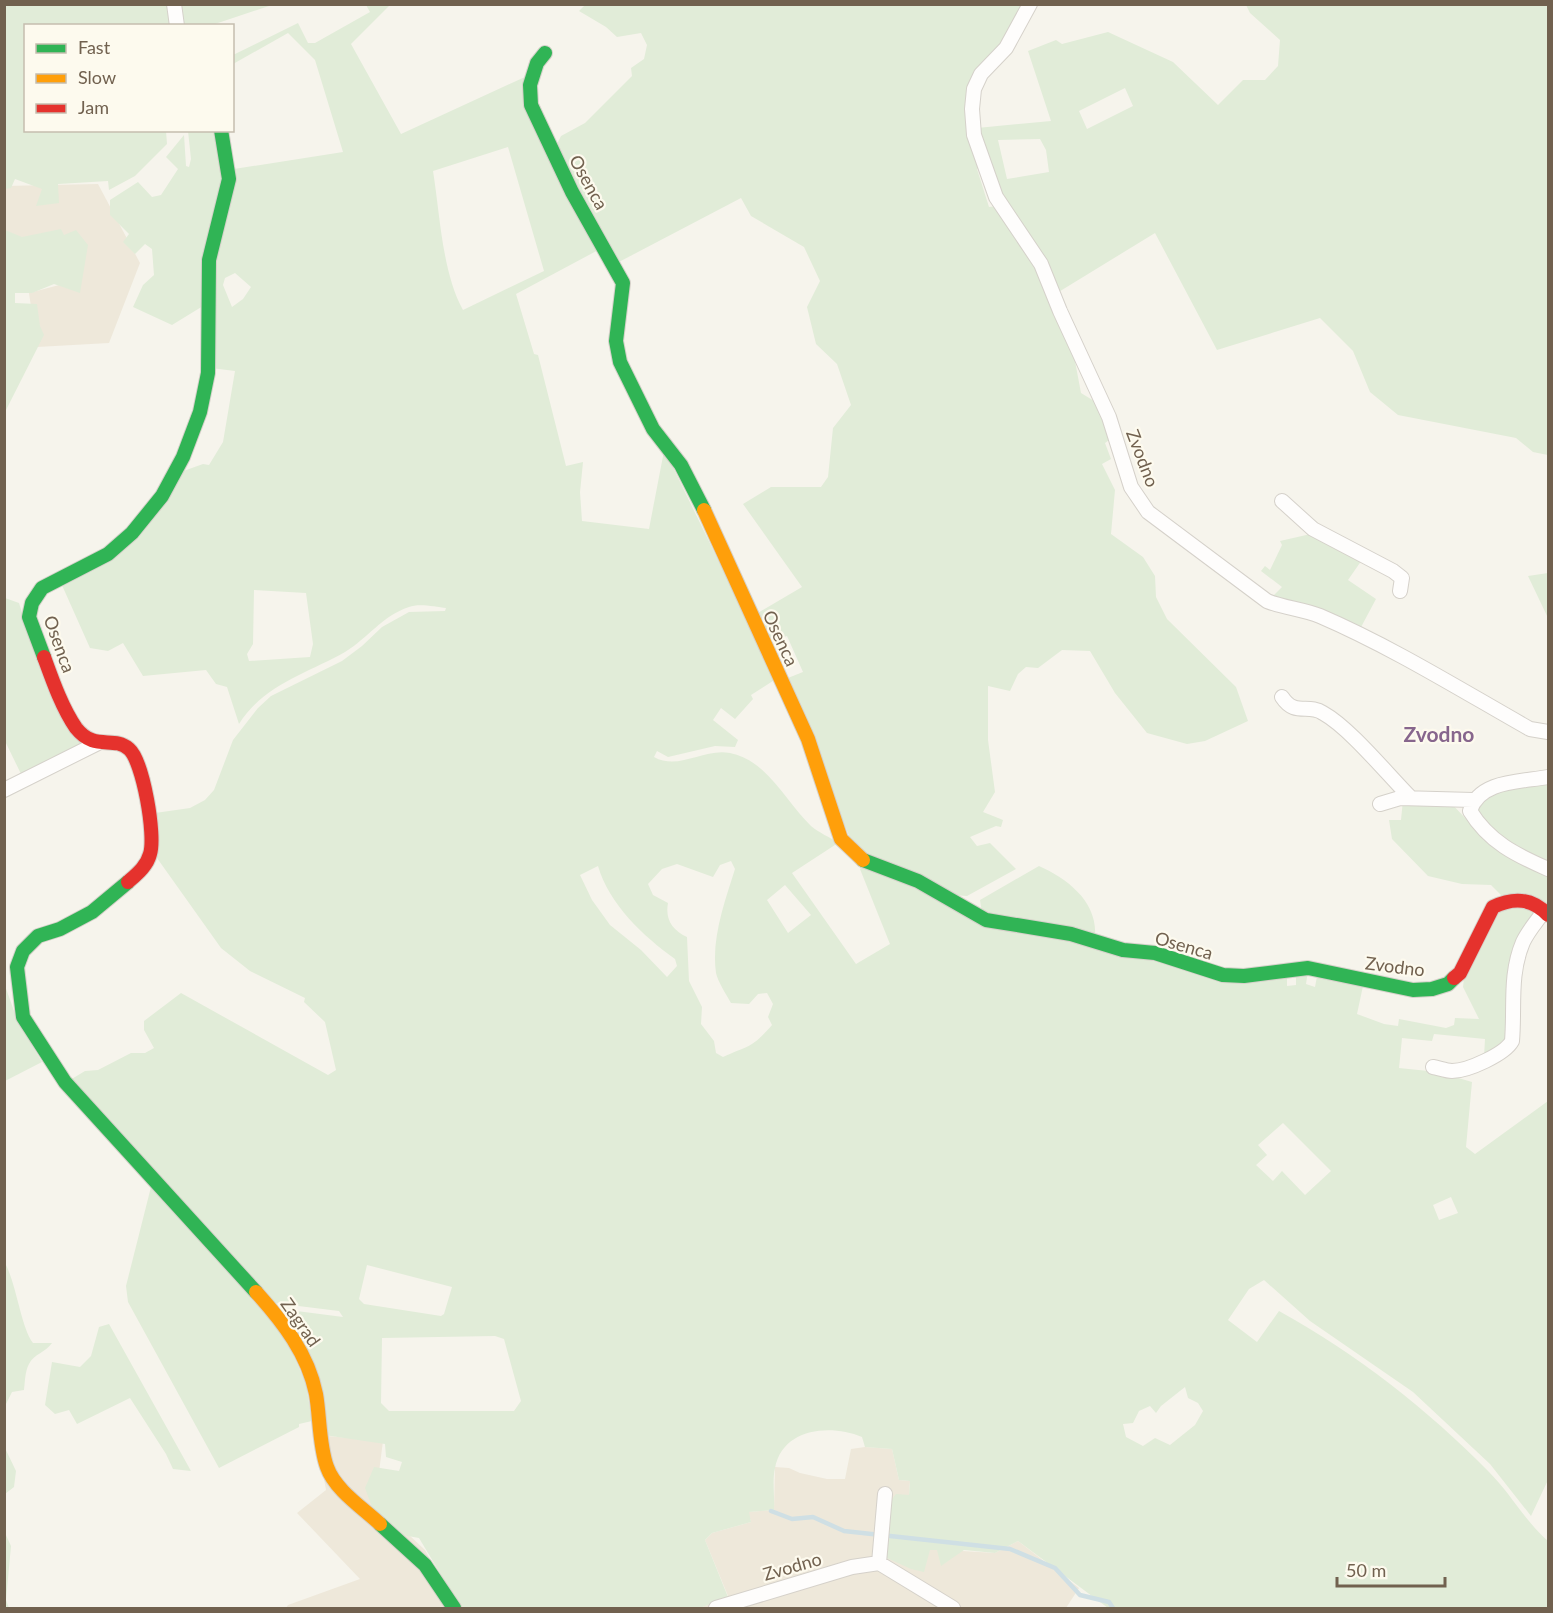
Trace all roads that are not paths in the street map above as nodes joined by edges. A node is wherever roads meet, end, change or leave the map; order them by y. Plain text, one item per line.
1 (174, 4) edge
2 (1030, 4) edge
3 (177, 24) edge
4 (545, 53) dead end
5 (221, 132) edge
6 (1282, 501) dead end
7 (1400, 591) dead end
8 (1282, 697) dead end
9 (1548, 732) edge
10 (98, 743) junction
11 (1548, 777) edge
12 (4, 790) edge
13 (1411, 798) junction
14 (1473, 800) junction
15 (1380, 804) dead end
16 (1548, 869) edge
17 (1546, 913) edge
18 (1257, 974) joint
19 (1433, 1067) dead end
20 (65, 1082) joint
21 (885, 1494) dead end
22 (879, 1563) junction
23 (454, 1608) edge
24 (716, 1608) edge
25 (953, 1608) edge

1 - 3 street
2 - 9 street, Zvodno
4 - 18 street, Osenca
5 - 10 street, Osenca
6 - 7 street
8 - 13 street
10 - 12 street
10 - 20 street, Osenca
11 - 14 street
13 - 14 street
13 - 15 street
14 - 16 street
17 - 18 street, Zvodno
17 - 19 street
20 - 23 street, Zagrad
21 - 22 street
22 - 24 street, Zvodno
22 - 25 street

